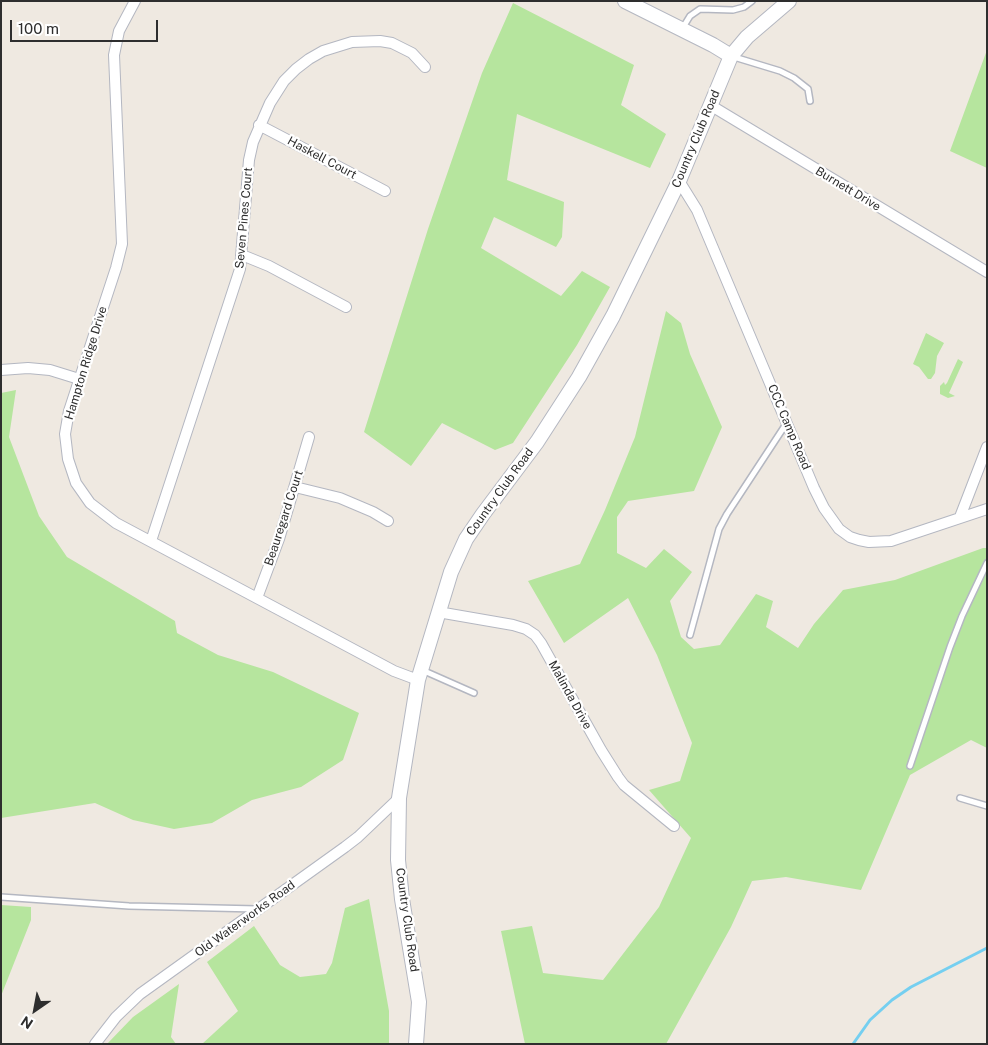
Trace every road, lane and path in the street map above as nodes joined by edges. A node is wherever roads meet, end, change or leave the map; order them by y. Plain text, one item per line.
1 (135, 1) edge
2 (625, 1) edge
3 (752, 1) edge
4 (789, 1) edge
5 (681, 29) junction
6 (731, 56) junction
7 (425, 67) dead end
8 (810, 101) dead end
9 (710, 105) junction
10 (259, 125) junction
11 (679, 181) junction
12 (385, 191) dead end
13 (242, 255) junction
14 (987, 272) edge
15 (346, 306) dead end
16 (1, 370) edge
17 (79, 380) junction
18 (787, 424) junction
19 (310, 437) dead end
20 (987, 448) edge
21 (295, 487) junction
22 (987, 509) edge
23 (960, 517) junction
24 (388, 521) dead end
25 (151, 541) junction
26 (987, 563) edge
27 (257, 598) junction
28 (438, 612) junction
29 (690, 635) dead end
30 (419, 675) junction
31 (474, 693) dead end
32 (910, 766) dead end
33 (399, 798) junction
34 (960, 798) dead end
35 (987, 806) edge
36 (674, 826) dead end
37 (1, 897) edge
38 (258, 909) junction
39 (95, 1044) edge
40 (416, 1044) edge

1 - 17 street, Hampton Ridge Drive
2 - 5 street
3 - 5 lane
4 - 6 street, Country Club Road
5 - 6 street
6 - 8 lane
6 - 9 street, Country Club Road
7 - 10 street, Seven Pines Court
9 - 11 street, Country Club Road
9 - 14 street, Burnett Drive
10 - 12 street, Haskell Court
10 - 13 street, Seven Pines Court
11 - 18 street, CCC Camp Road
11 - 28 street, Country Club Road
13 - 15 street
13 - 25 street, Seven Pines Court
16 - 17 street
17 - 25 street, Hampton Ridge Drive
18 - 23 street, CCC Camp Road
18 - 29 lane
19 - 21 street, Beauregard Court
20 - 23 street
21 - 24 street
21 - 27 street, Beauregard Court
22 - 23 street, CCC Camp Road
25 - 27 street, Hampton Ridge Drive
26 - 32 lane
27 - 30 street, Hampton Ridge Drive
28 - 30 street, Country Club Road
28 - 36 street, Malinda Drive
30 - 31 lane
30 - 33 street, Country Club Road
33 - 38 street, Old Waterworks Road
33 - 40 street, Country Club Road
34 - 35 lane
37 - 38 lane
38 - 39 street, Old Waterworks Road

